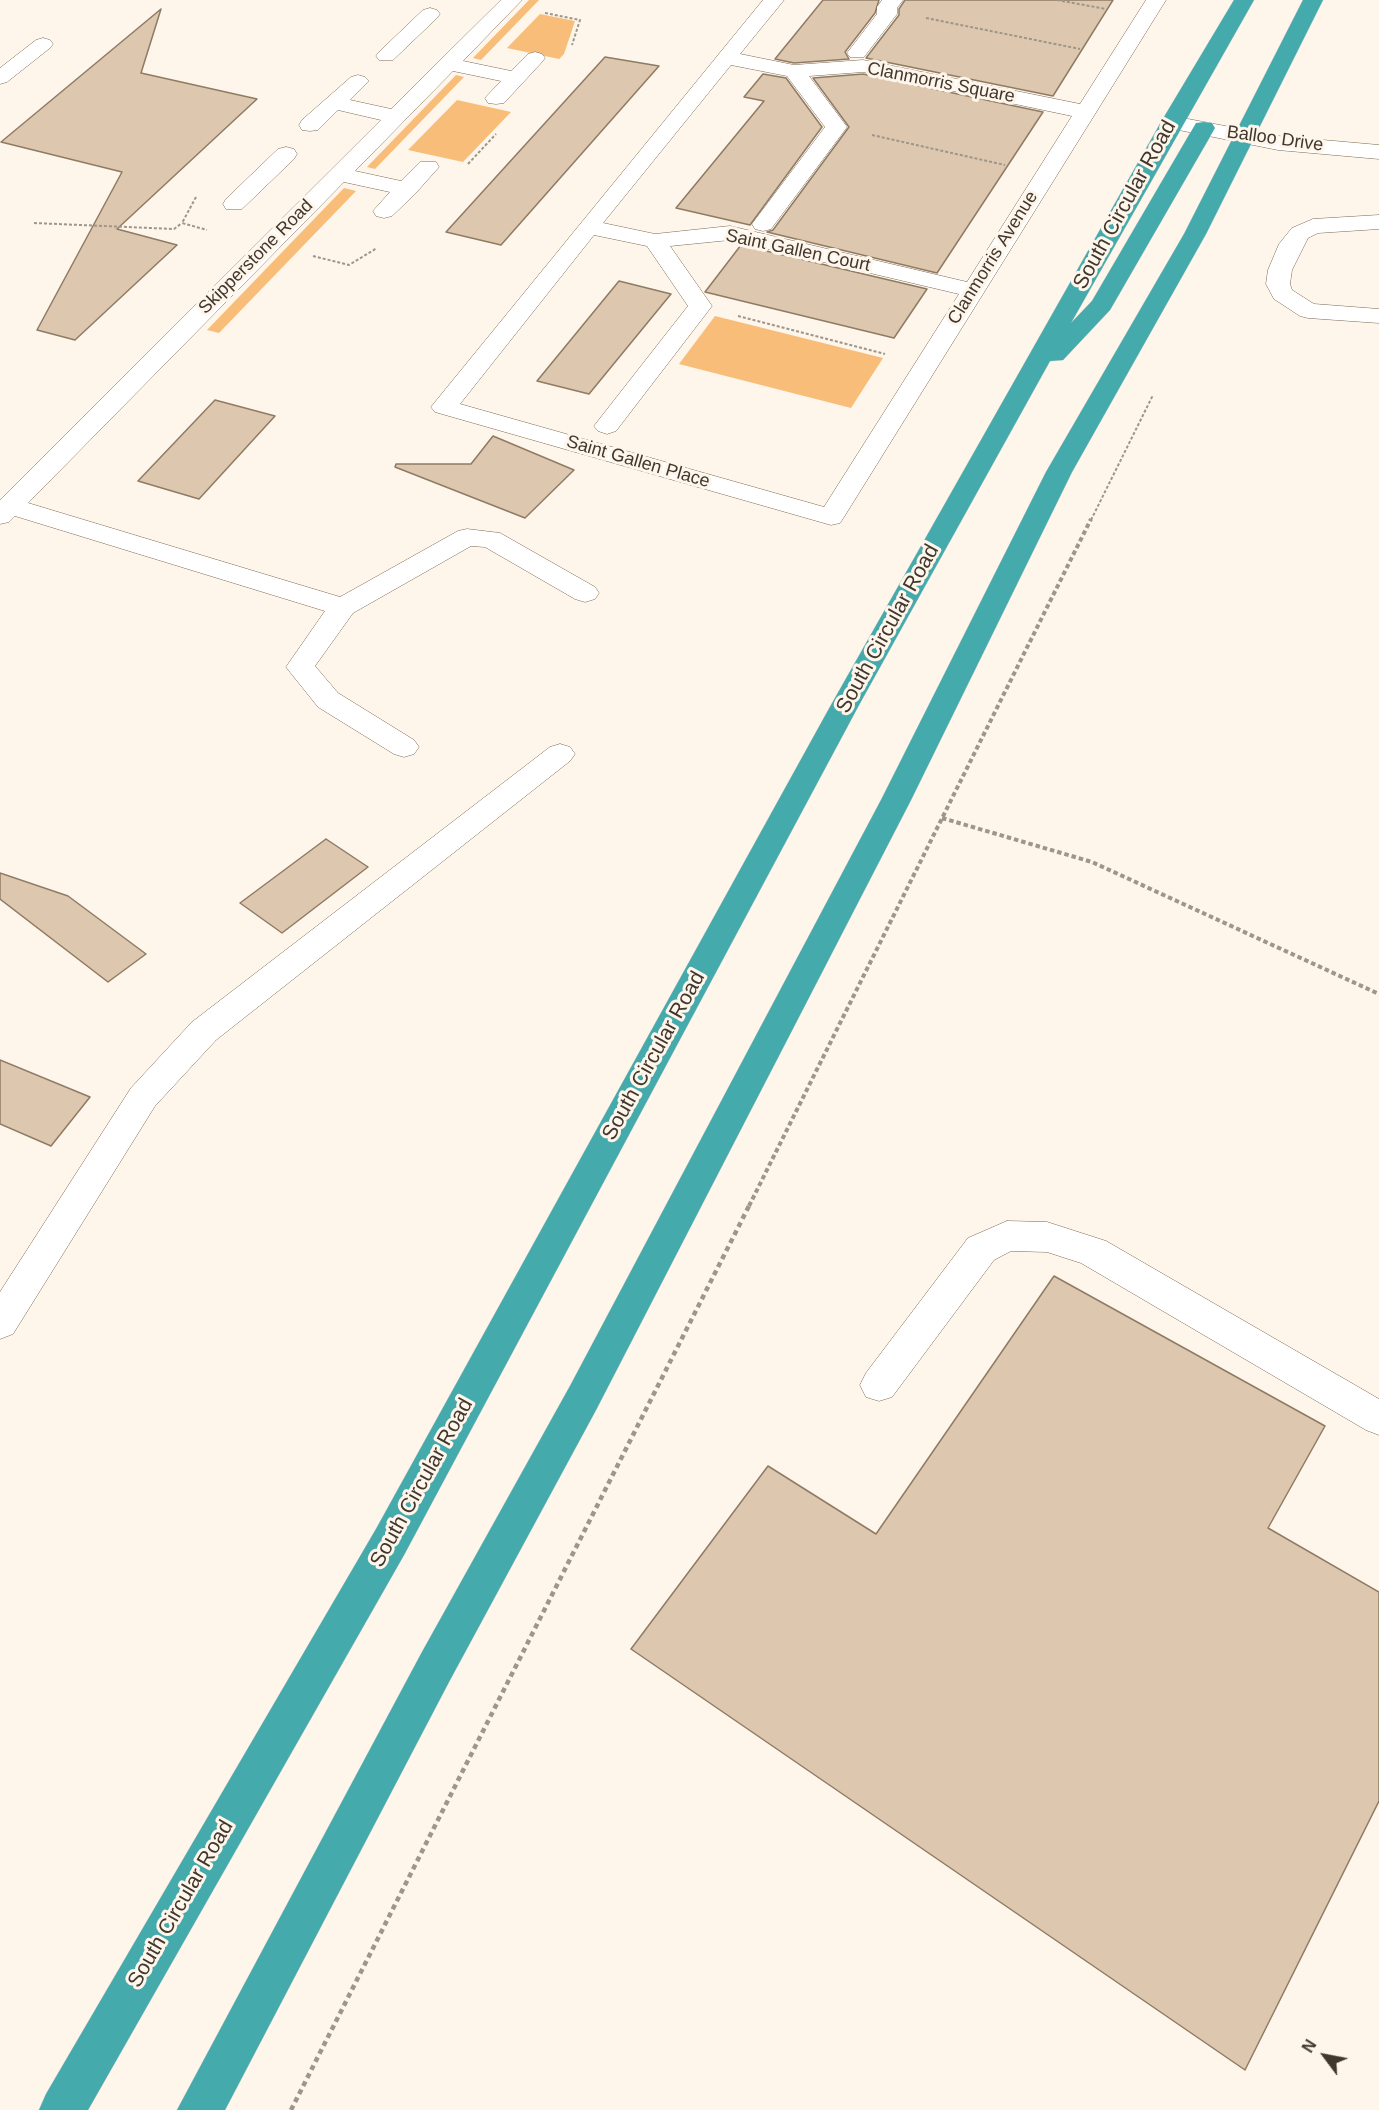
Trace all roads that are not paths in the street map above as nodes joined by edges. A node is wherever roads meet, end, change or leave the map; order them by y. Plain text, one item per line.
1 (512, 0) edge
2 (774, 0) edge
3 (893, 0) edge
4 (1244, 0) edge
5 (1313, 0) edge
6 (1150, 8) edge
7 (430, 14) dead end
8 (408, 36) junction
9 (43, 44) dead end
10 (449, 49) junction
11 (857, 52) dead end
12 (386, 56) dead end
13 (535, 58) dead end
14 (726, 58) junction
15 (794, 71) junction
16 (0, 78) edge
17 (516, 78) junction
18 (358, 81) dead end
19 (496, 98) dead end
20 (334, 103) junction
21 (1085, 112) junction
22 (396, 117) junction
23 (1172, 122) junction
24 (310, 125) dead end
25 (1204, 128) junction
26 (1243, 136) junction
27 (1379, 152) edge
28 (286, 154) dead end
29 (428, 166) dead end
30 (340, 174) junction
31 (291, 185) junction
32 (407, 189) junction
33 (234, 204) dead end
34 (384, 211) dead end
35 (1379, 222) edge
36 (763, 225) dead end
37 (588, 226) junction
38 (655, 241) junction
39 (973, 290) junction
40 (1379, 316) edge
41 (1025, 384) junction
42 (607, 426) dead end
43 (5, 511) edge
44 (831, 517) joint
45 (585, 593) dead end
46 (343, 607) junction
47 (404, 747) dead end
48 (560, 754) dead end
49 (0, 1323) edge
50 (879, 1385) dead end
51 (1379, 1418) edge
52 (62, 2110) edge
53 (200, 2110) edge

1 - 10 street, Skipperstone Road
2 - 14 street
3 - 11 street
4 - 23 highway, South Circular Road
5 - 26 highway
6 - 21 street, Clanmorris Avenue
7 - 8 street
8 - 10 street
8 - 12 street
9 - 16 street
10 - 17 street
10 - 22 street, Skipperstone Road
13 - 17 street
14 - 15 street, Clanmorris Square
14 - 37 street
15 - 21 street, Clanmorris Square
15 - 36 street
17 - 19 street
18 - 20 street
20 - 22 street
20 - 24 street
21 - 39 street, Clanmorris Avenue
22 - 30 street, Skipperstone Road
23 - 25 street, Balloo Drive
23 - 41 highway, South Circular Road
25 - 26 street, Balloo Drive
25 - 41 highway
26 - 27 street, Balloo Drive
26 - 53 highway
28 - 31 street
29 - 32 street
30 - 31 street, Skipperstone Road
30 - 32 street
31 - 33 street
31 - 43 street, Skipperstone Road
32 - 34 street
35 - 40 street
37 - 38 street, Saint Gallen Court
37 - 44 street, Saint Gallen Place
38 - 39 street, Saint Gallen Court
38 - 42 street
39 - 44 street, Clanmorris Avenue
41 - 52 highway, South Circular Road
43 - 46 street
45 - 46 street
46 - 47 street
48 - 49 street
50 - 51 street

